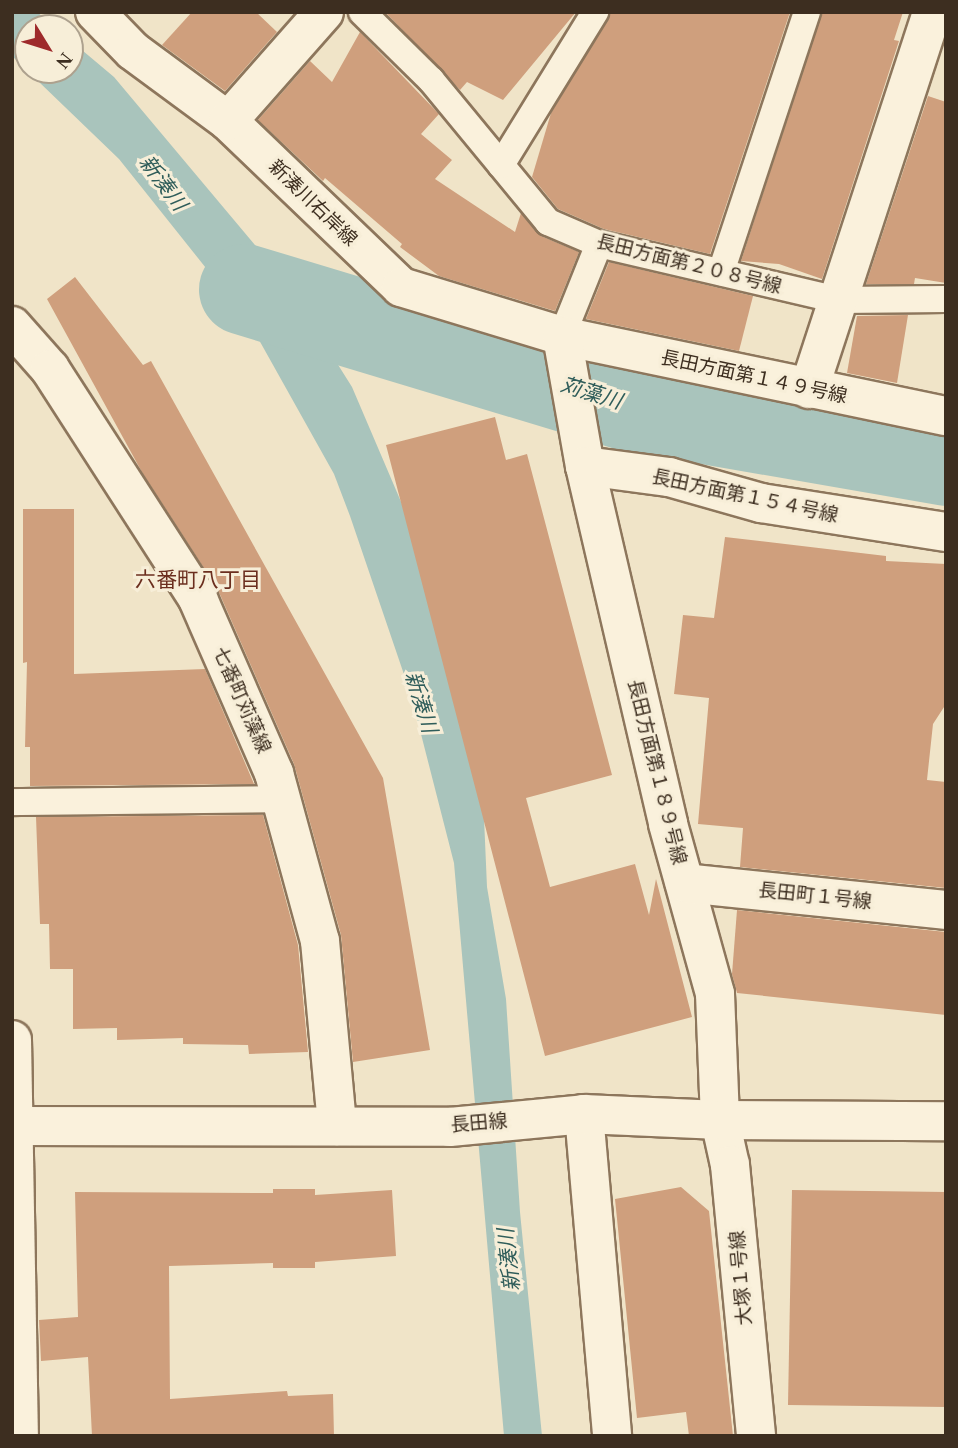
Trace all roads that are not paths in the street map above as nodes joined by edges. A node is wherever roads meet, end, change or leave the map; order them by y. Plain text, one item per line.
1 (95, 12) edge
2 (324, 12) edge
3 (362, 12) edge
4 (595, 12) edge
5 (807, 12) edge
6 (932, 12) edge
7 (228, 121) junction
8 (501, 165) junction
9 (599, 244) junction
10 (721, 272) junction
11 (946, 299) edge
12 (837, 300) junction
13 (12, 326) edge
14 (562, 336) junction
15 (809, 389) junction
16 (946, 416) edge
17 (585, 466) junction
18 (946, 532) edge
19 (282, 799) junction
20 (12, 803) edge
21 (685, 883) junction
22 (946, 910) edge
23 (12, 1040) edge
24 (584, 1114) junction
25 (720, 1120) junction
26 (946, 1121) edge
27 (14, 1126) edge
28 (337, 1126) junction
29 (15, 1396) edge
30 (19, 1436) edge
31 (612, 1436) edge
32 (756, 1436) edge

1 - 7 street, 新湊川右岸線
2 - 7 street
3 - 8 lane, 長田方面第２０８号線
4 - 8 lane
5 - 10 lane
6 - 12 street
7 - 14 street, 新湊川右岸線
8 - 9 lane, 長田方面第２０８号線
9 - 10 lane, 長田方面第２０８号線
9 - 14 lane
10 - 12 lane, 長田方面第２０８号線
11 - 12 lane, 長田方面第２０８号線
12 - 15 street
13 - 19 street, 七番町苅藻線
14 - 15 street, 長田方面第１４９号線
14 - 17 street, 長田方面第１８９号線
15 - 16 street, 長田方面第１４９号線
17 - 18 street, 長田方面第１５４号線
17 - 21 street, 長田方面第１８９号線
19 - 20 lane
19 - 28 street, 七番町苅藻線
21 - 22 street, 長田町１号線
21 - 25 street, 長田方面第１８９号線
23 - 27 street
24 - 25 street, 長田線
24 - 28 street, 長田線
24 - 31 street
25 - 26 street, 長田線
25 - 32 street, 大塚１号線
27 - 28 street, 長田線
27 - 29 street
29 - 30 street

